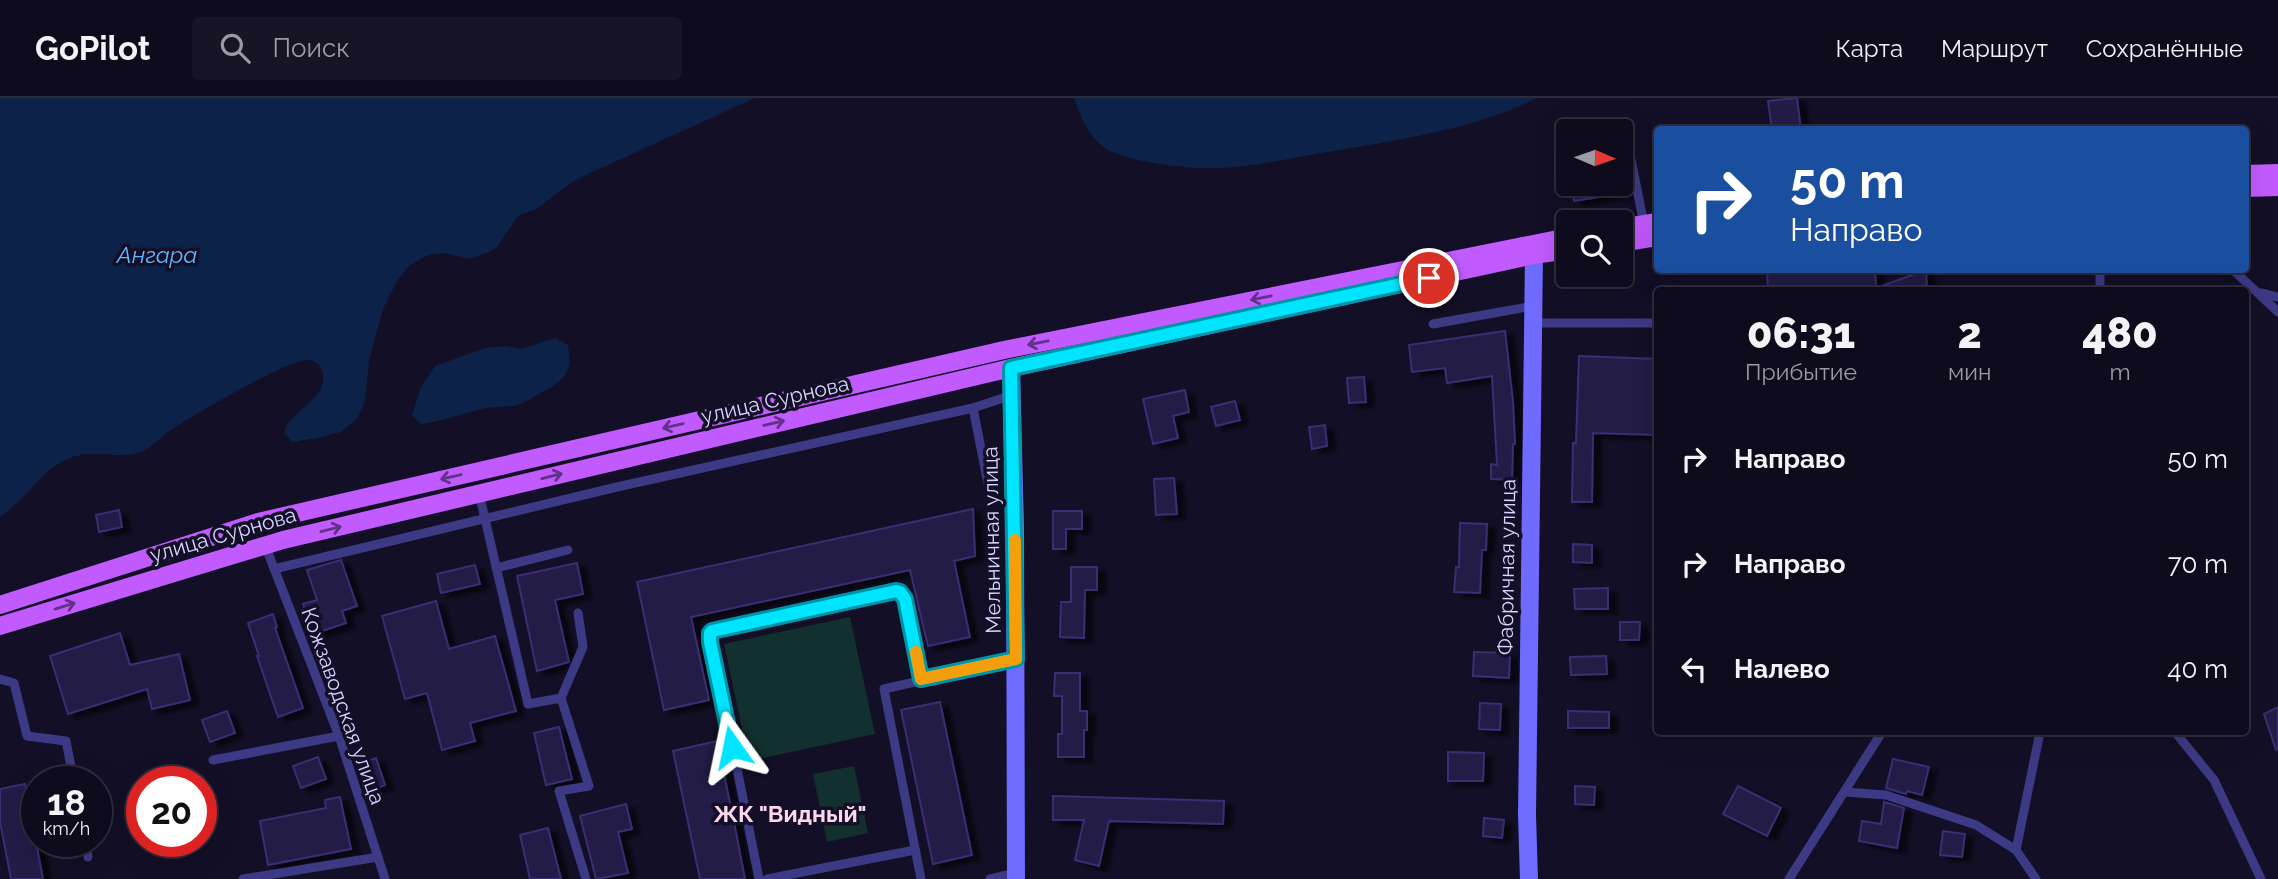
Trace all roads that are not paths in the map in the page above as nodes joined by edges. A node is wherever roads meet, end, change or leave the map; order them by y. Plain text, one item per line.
1 (1633, 162) edge
2 (2278, 173) edge
3 (2249, 174) edge
4 (2278, 187) edge
5 (2249, 188) edge
6 (1633, 228) edge
7 (1653, 228) edge
8 (1633, 237) edge
9 (1556, 239) edge
10 (1556, 252) edge
11 (1534, 255) junction
12 (2236, 273) edge
13 (2259, 293) junction
14 (2278, 297) edge
15 (2278, 312) edge
16 (1533, 315) junction
17 (1654, 323) edge
18 (1433, 324) dead end
19 (1011, 368) junction
20 (1012, 395) junction
21 (973, 408) junction
22 (479, 493) junction
23 (990, 494) dead end
24 (485, 519) junction
25 (265, 545) junction
26 (568, 550) dead end
27 (496, 568) junction
28 (274, 569) junction
29 (0, 605) edge
30 (578, 613) dead end
31 (0, 626) edge
32 (1016, 659) junction
33 (0, 679) edge
34 (921, 679) junction
35 (561, 698) junction
36 (1880, 735) edge
37 (2039, 735) edge
38 (2177, 735) edge
39 (340, 736) junction
40 (213, 760) dead end
41 (71, 766) edge
42 (1845, 793) junction
43 (915, 850) junction
44 (2016, 850) junction
45 (378, 857) junction
46 (1016, 876) edge
47 (243, 879) edge
48 (385, 879) edge
49 (586, 879) edge
50 (759, 879) edge
51 (767, 879) edge
52 (921, 879) edge
53 (990, 879) edge
54 (1529, 879) edge
55 (1789, 879) edge
56 (2036, 879) edge
57 (2261, 879) edge

1 - 7 lane
2 - 3 main road
4 - 5 main road
6 - 7 main road
7 - 8 main road
9 -> 29 main road, улица Сурнова
10 - 11 main road, улица Сурнова
11 - 16 street, Фабричная улица
11 - 19 main road, улица Сурнова
12 - 13 lane
13 - 14 lane
13 - 15 lane
16 - 17 lane
16 - 18 lane
16 - 54 street, Фабричная улица
19 - 20 street, Мельничная улица
22 -> 19 main road, улица Сурнова
20 - 21 lane
20 - 32 street, Мельничная улица
21 - 23 lane
21 - 24 lane
22 - 24 lane
25 -> 22 main road, улица Сурнова
24 - 27 lane
24 - 28 lane
25 - 28 lane, Кожзаводская улица
31 -> 25 main road, улица Сурнова
26 - 27 lane
27 - 35 lane
28 - 39 lane, Кожзаводская улица
30 - 35 lane
32 - 34 lane
32 - 46 street, Мельничная улица
33 - 41 lane
34 - 43 lane
34 - 50 lane
35 - 49 lane
36 - 42 lane
37 - 44 lane
38 - 57 lane
39 - 40 lane
39 - 45 lane, Кожзаводская улица
42 - 44 lane
42 - 55 lane
43 - 51 lane
43 - 52 lane
44 - 56 lane
45 - 47 lane
45 - 48 lane, Кожзаводская улица
46 - 53 lane

